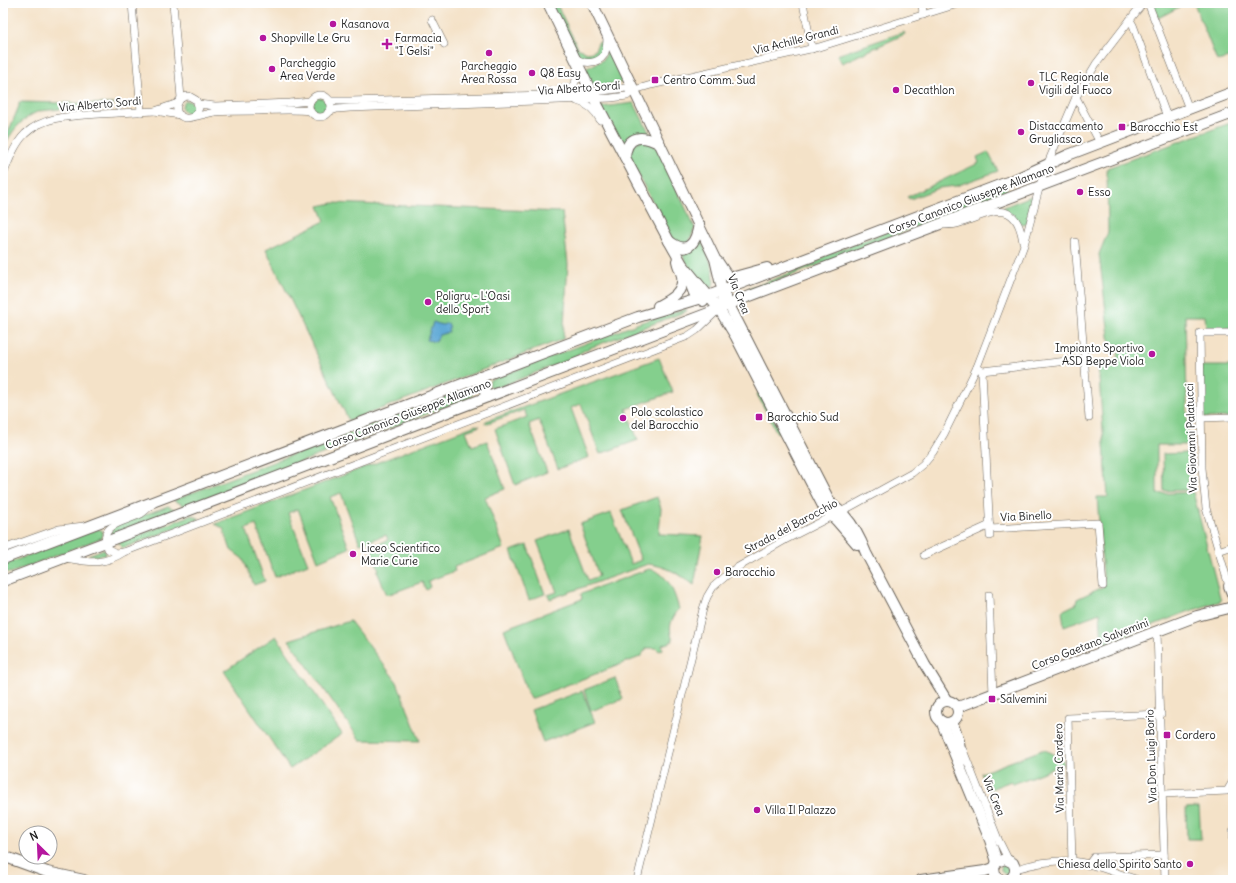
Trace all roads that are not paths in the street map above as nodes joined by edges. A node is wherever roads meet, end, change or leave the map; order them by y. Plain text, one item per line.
1 (132, 3) edge
2 (173, 3) edge
3 (548, 3) edge
4 (592, 3) edge
5 (803, 3) edge
6 (922, 3) edge
7 (961, 3) edge
8 (1143, 3) edge
9 (1148, 3) edge
10 (923, 15) junction
11 (432, 20) dead end
12 (1130, 20) junction
13 (607, 34) junction
14 (444, 44) dead end
15 (812, 49) junction
16 (574, 56) junction
17 (578, 65) junction
18 (634, 90) junction
19 (1233, 92) edge
20 (516, 96) junction
21 (593, 96) junction
22 (1076, 97) junction
23 (329, 100) junction
24 (478, 100) junction
25 (573, 100) junction
26 (179, 101) junction
27 (310, 101) junction
28 (198, 104) junction
29 (1189, 109) junction
30 (155, 111) junction
31 (310, 111) junction
32 (141, 112) junction
33 (328, 112) junction
34 (1233, 113) edge
35 (180, 115) junction
36 (195, 116) junction
37 (1167, 117) junction
38 (612, 134) junction
39 (1100, 143) junction
40 (660, 144) junction
41 (624, 157) junction
42 (1047, 165) junction
43 (3, 175) edge
44 (1040, 185) junction
45 (699, 224) junction
46 (934, 226) junction
47 (669, 241) junction
48 (1075, 242) dead end
49 (1024, 245) junction
50 (839, 246) junction
51 (676, 253) junction
52 (715, 259) junction
53 (723, 290) junction
54 (704, 297) junction
55 (729, 305) junction
56 (719, 309) junction
57 (638, 317) junction
58 (1233, 333) edge
59 (1084, 359) junction
60 (979, 369) junction
61 (479, 377) junction
62 (487, 397) junction
63 (1089, 418) dead end
64 (1201, 418) junction
65 (1233, 418) edge
66 (161, 498) junction
67 (837, 514) junction
68 (92, 525) junction
69 (990, 530) junction
70 (105, 542) junction
71 (1233, 546) edge
72 (3, 549) edge
73 (1218, 550) junction
74 (124, 552) junction
75 (924, 555) dead end
76 (65, 558) junction
77 (3, 559) edge
78 (3, 582) edge
79 (1102, 586) dead end
80 (1232, 589) edge
81 (989, 595) dead end
82 (1233, 607) edge
83 (1157, 631) junction
84 (993, 694) junction
85 (943, 702) junction
86 (958, 707) junction
87 (1160, 714) junction
88 (941, 721) junction
89 (952, 722) junction
90 (959, 741) junction
91 (964, 775) junction
92 (1233, 781) edge
93 (1163, 794) junction
94 (1233, 831) edge
95 (1233, 836) edge
96 (1164, 855) junction
97 (3, 856) edge
98 (1072, 861) junction
99 (1088, 865) junction
100 (1016, 869) joint
101 (1001, 871) edge
102 (84, 880) edge
103 (637, 880) edge
104 (921, 880) edge
105 (1138, 880) edge
106 (1165, 880) edge

1 - 32 street
2 - 26 street
3 - 16 main road
4 - 13 main road, Via Crea
5 - 15 street
6 - 10 street
7 - 10 street, Via Achille Grandi
8 - 12 street, Strada del Barocchio
9 - 29 street
10 - 15 street, Via Achille Grandi
11 - 14 street
12 - 22 street, Strada del Barocchio
12 - 37 street
13 - 16 street
13 - 18 main road, Via Crea
15 - 18 street, Via Achille Grandi
16 - 17 main road
17 - 20 street, Via Alberto Sordi
17 - 21 main road
18 - 21 street, Via Alberto Sordi
18 - 40 main road, Via Crea
19 - 29 main road, Corso Canonico Giuseppe Allamano
20 - 21 street, Via Alberto Sordi
20 - 24 street, Via Alberto Sordi
21 - 25 street, Via Alberto Sordi
21 - 38 main road
22 - 39 street
22 - 42 street, Strada del Barocchio
23 - 24 street, Via Alberto Sordi
23 - 27 street, Via Alberto Sordi
23 - 33 street
24 - 25 street, Via Alberto Sordi
24 - 33 street, Via Alberto Sordi
25 - 38 street
26 - 28 street, Via Alberto Sordi
26 - 30 street, Via Alberto Sordi
26 - 35 street
27 - 28 street, Via Alberto Sordi
27 - 31 street
28 - 36 street
29 - 37 main road, Corso Canonico Giuseppe Allamano
30 - 32 street, Via Alberto Sordi
30 - 35 street, Via Alberto Sordi
31 - 33 street, Via Alberto Sordi
31 - 36 street, Via Alberto Sordi
32 - 43 street, Via Alberto Sordi
34 - 44 main road, Corso Canonico Giuseppe Allamano
35 - 36 street, Via Alberto Sordi
37 - 39 main road, Corso Canonico Giuseppe Allamano
38 - 41 main road
39 - 42 main road, Corso Canonico Giuseppe Allamano
40 - 41 main road
40 - 45 main road, Via Crea
41 - 47 main road
42 - 44 street, Strada del Barocchio
42 - 50 main road, Corso Canonico Giuseppe Allamano
44 - 46 main road, Corso Canonico Giuseppe Allamano
44 - 49 street, Strada del Barocchio
45 - 47 main road
45 - 52 main road, Via Crea
46 - 49 street
46 - 55 main road, Corso Canonico Giuseppe Allamano
47 - 51 main road
48 - 59 street
49 - 60 street, Strada del Barocchio
50 - 52 main road
50 - 53 main road, Corso Canonico Giuseppe Allamano
51 - 54 main road
51 - 57 main road
52 - 53 main road, Via Crea
53 - 54 main road, Corso Canonico Giuseppe Allamano
53 - 55 main road, Via Crea
53 - 56 street
54 - 56 main road
54 - 57 main road, Corso Canonico Giuseppe Allamano
55 - 56 main road, Corso Canonico Giuseppe Allamano
55 - 67 main road, Via Crea
56 - 62 main road, Corso Canonico Giuseppe Allamano
56 - 67 main road, Via Crea
56 - 74 street, Corso Canonico Giuseppe Allamano
57 - 61 main road, Corso Canonico Giuseppe Allamano
58 - 64 street, Via Giovanni Palatucci
59 - 60 street
59 - 63 street
60 - 67 street, Strada del Barocchio
60 - 69 street, Strada del Barocchio
61 - 62 main road
61 - 66 main road, Corso Canonico Giuseppe Allamano
62 - 70 main road, Corso Canonico Giuseppe Allamano
64 - 65 street
64 - 73 street, Via Giovanni Palatucci
66 - 68 main road, Corso Canonico Giuseppe Allamano
66 - 70 street, Corso Canonico Giuseppe Allamano
67 - 85 main road, Via Crea
67 - 103 street, Strada del Barocchio
68 - 72 street
68 - 77 main road, Corso Canonico Giuseppe Allamano
69 - 75 street
69 - 79 street, Via Binello
70 - 74 street
70 - 76 main road, Corso Canonico Giuseppe Allamano
71 - 73 street
73 - 80 street, Via Giovanni Palatucci
74 - 76 street, Corso Canonico Giuseppe Allamano
76 - 78 main road, Corso Canonico Giuseppe Allamano
81 - 84 street
82 - 83 main road, Corso Gaetano Salvemini
83 - 84 main road, Corso Gaetano Salvemini
83 - 87 street, Via Don Luigi Borio
84 - 86 main road, Corso Gaetano Salvemini
85 - 86 main road
85 - 88 main road
86 - 89 main road
87 - 93 street, Via Don Luigi Borio
87 - 98 street, Via Maria Cordero
88 - 89 main road
88 - 91 main road, Via Crea
89 - 90 main road, Via Crea
90 - 91 main road, Via Crea
90 - 101 street, Via Crea
91 - 101 main road, Via Crea
92 - 93 street
93 - 96 street, Via Don Luigi Borio
94 - 95 street
96 - 99 street
96 - 106 street, Via Don Luigi Borio
97 - 102 main road
98 - 99 street
98 - 100 street
99 - 105 street
100 - 101 main road
101 - 104 main road

